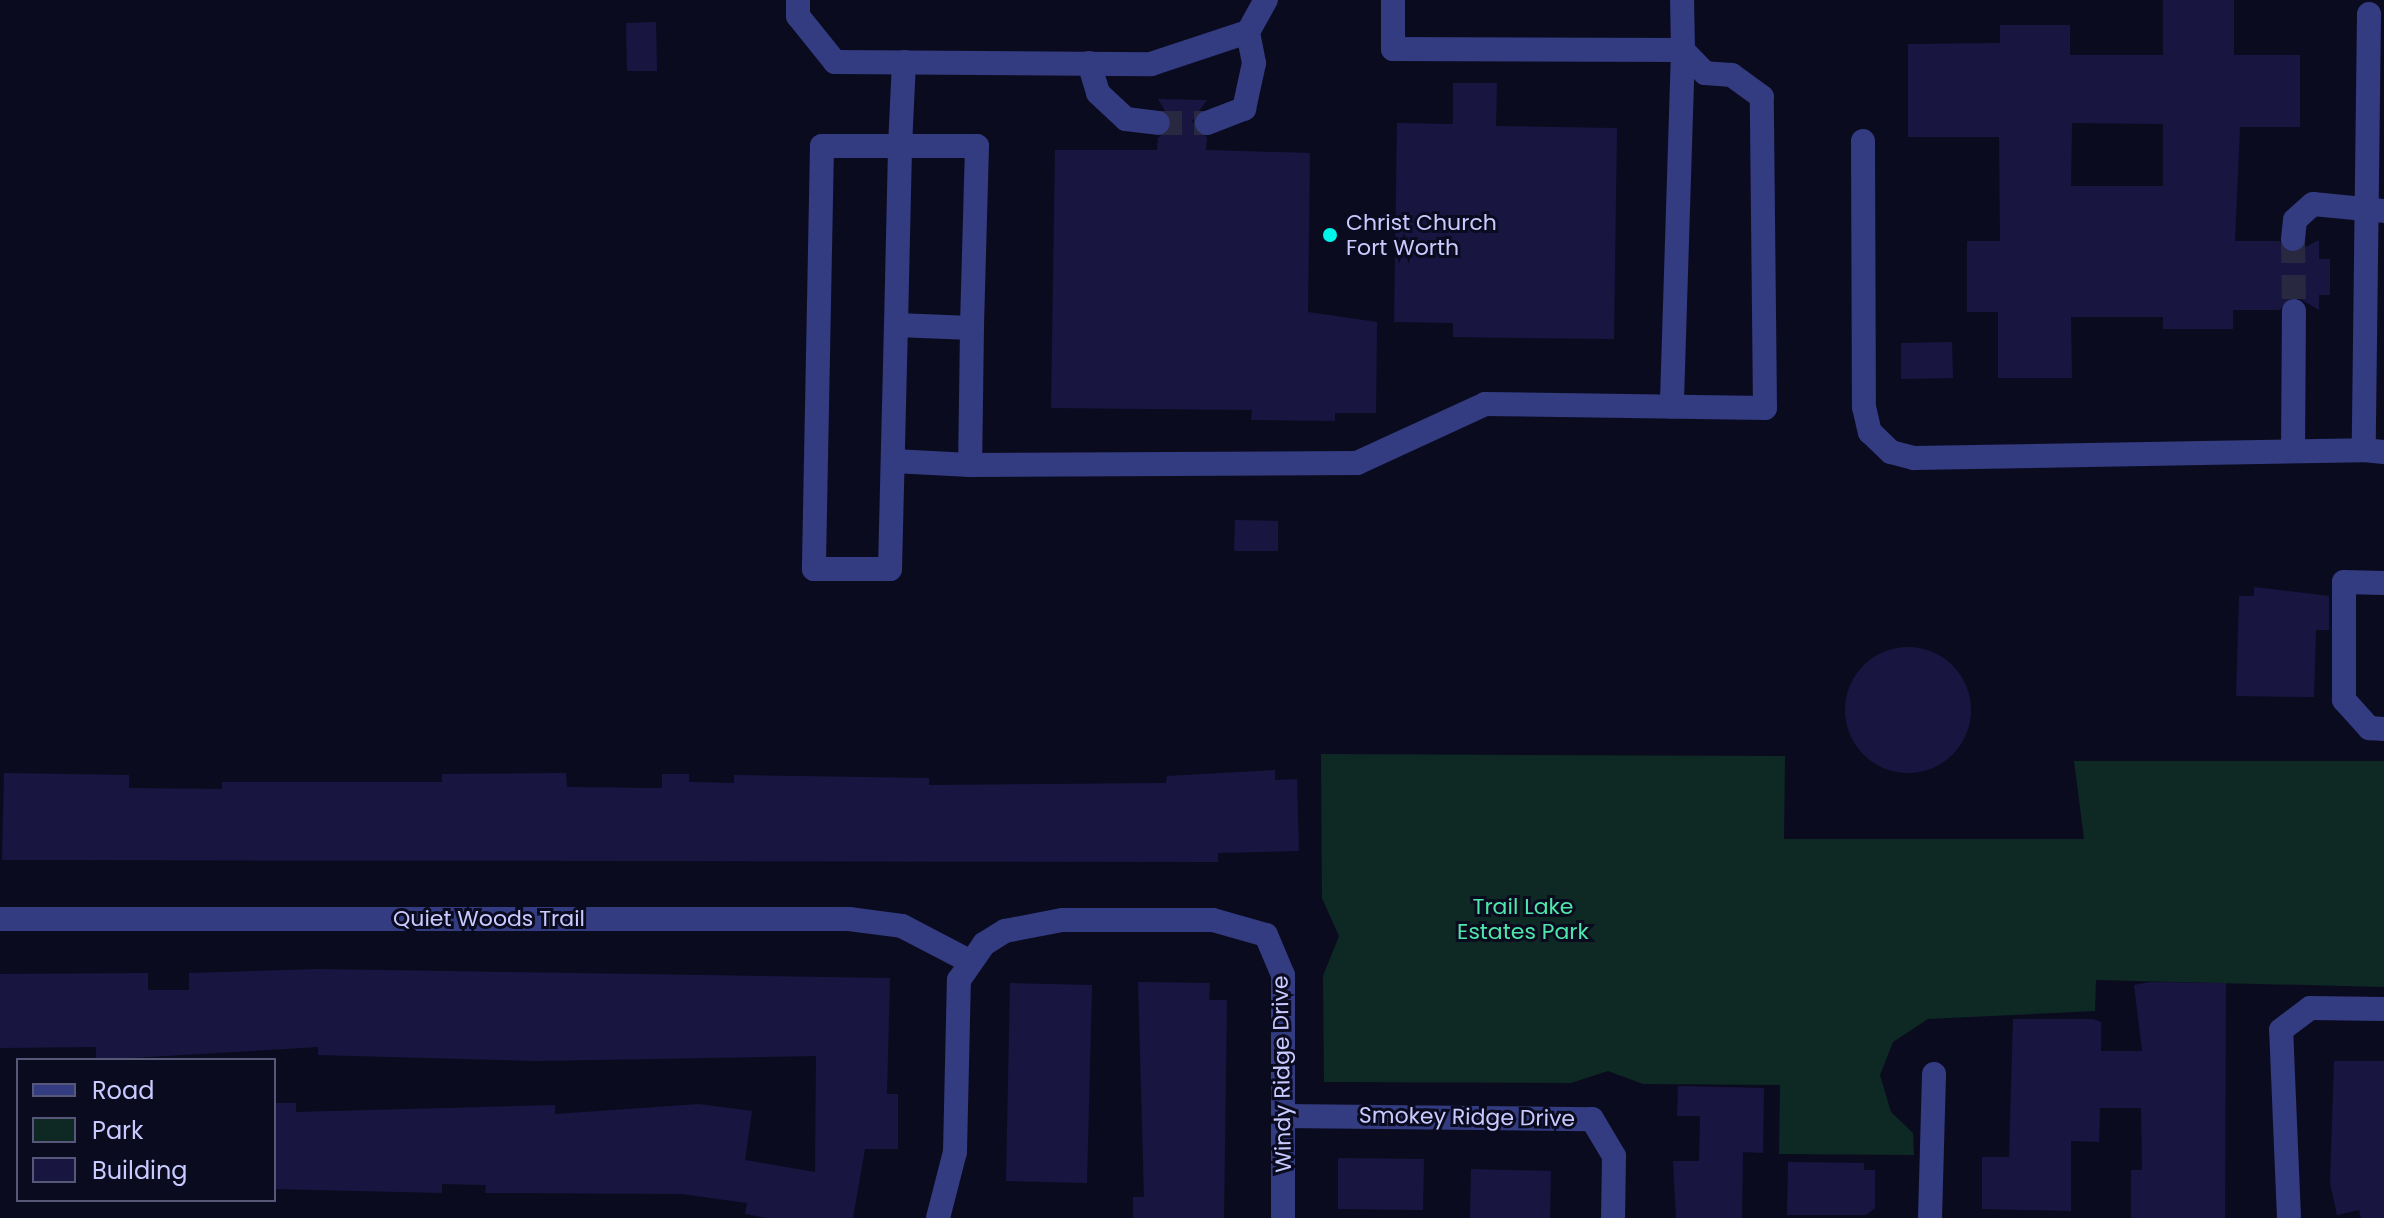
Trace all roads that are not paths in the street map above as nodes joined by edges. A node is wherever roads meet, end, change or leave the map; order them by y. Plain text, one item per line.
1 (798, 0) edge
2 (1266, 0) edge
3 (1393, 0) edge
4 (1682, 0) edge
5 (2369, 14) dead end
6 (1248, 32) junction
7 (1683, 50) junction
8 (904, 62) junction
9 (1089, 63) junction
10 (1158, 123) tunnel mouth
11 (1207, 123) tunnel mouth
12 (1863, 141) dead end
13 (900, 146) junction
14 (2375, 211) edge
15 (2293, 239) tunnel mouth
16 (2294, 311) tunnel mouth
17 (896, 325) junction
18 (972, 328) junction
19 (1672, 407) junction
20 (2293, 451) junction
21 (2374, 451) edge
22 (893, 461) junction
23 (970, 465) junction
24 (2384, 583) edge
25 (2384, 729) edge
26 (0, 919) edge
27 (969, 961) junction
28 (2384, 1009) edge
29 (1934, 1074) dead end
30 (1283, 1116) junction
31 (938, 1218) edge
32 (1283, 1218) edge
33 (1613, 1218) edge
34 (1930, 1218) edge
35 (2289, 1218) edge

1 - 8 street
2 - 6 street
3 - 7 street
4 - 7 street
5 - 14 street
6 - 9 street
6 - 11 street
7 - 19 street
7 - 19 street
8 - 9 street
8 - 13 street
9 - 10 street
12 - 20 street
13 - 17 street
13 - 18 street
13 - 22 street
14 - 15 street
14 - 21 street
16 - 20 street
17 - 18 street
17 - 22 street
18 - 23 street
19 - 23 street
20 - 21 street
22 - 23 street
24 - 25 street
26 - 27 street, Quiet Woods Trail
27 - 30 street, Windy Ridge Drive
27 - 31 street
28 - 35 street
29 - 34 street
30 - 32 street, Windy Ridge Drive
30 - 33 street, Smokey Ridge Drive

